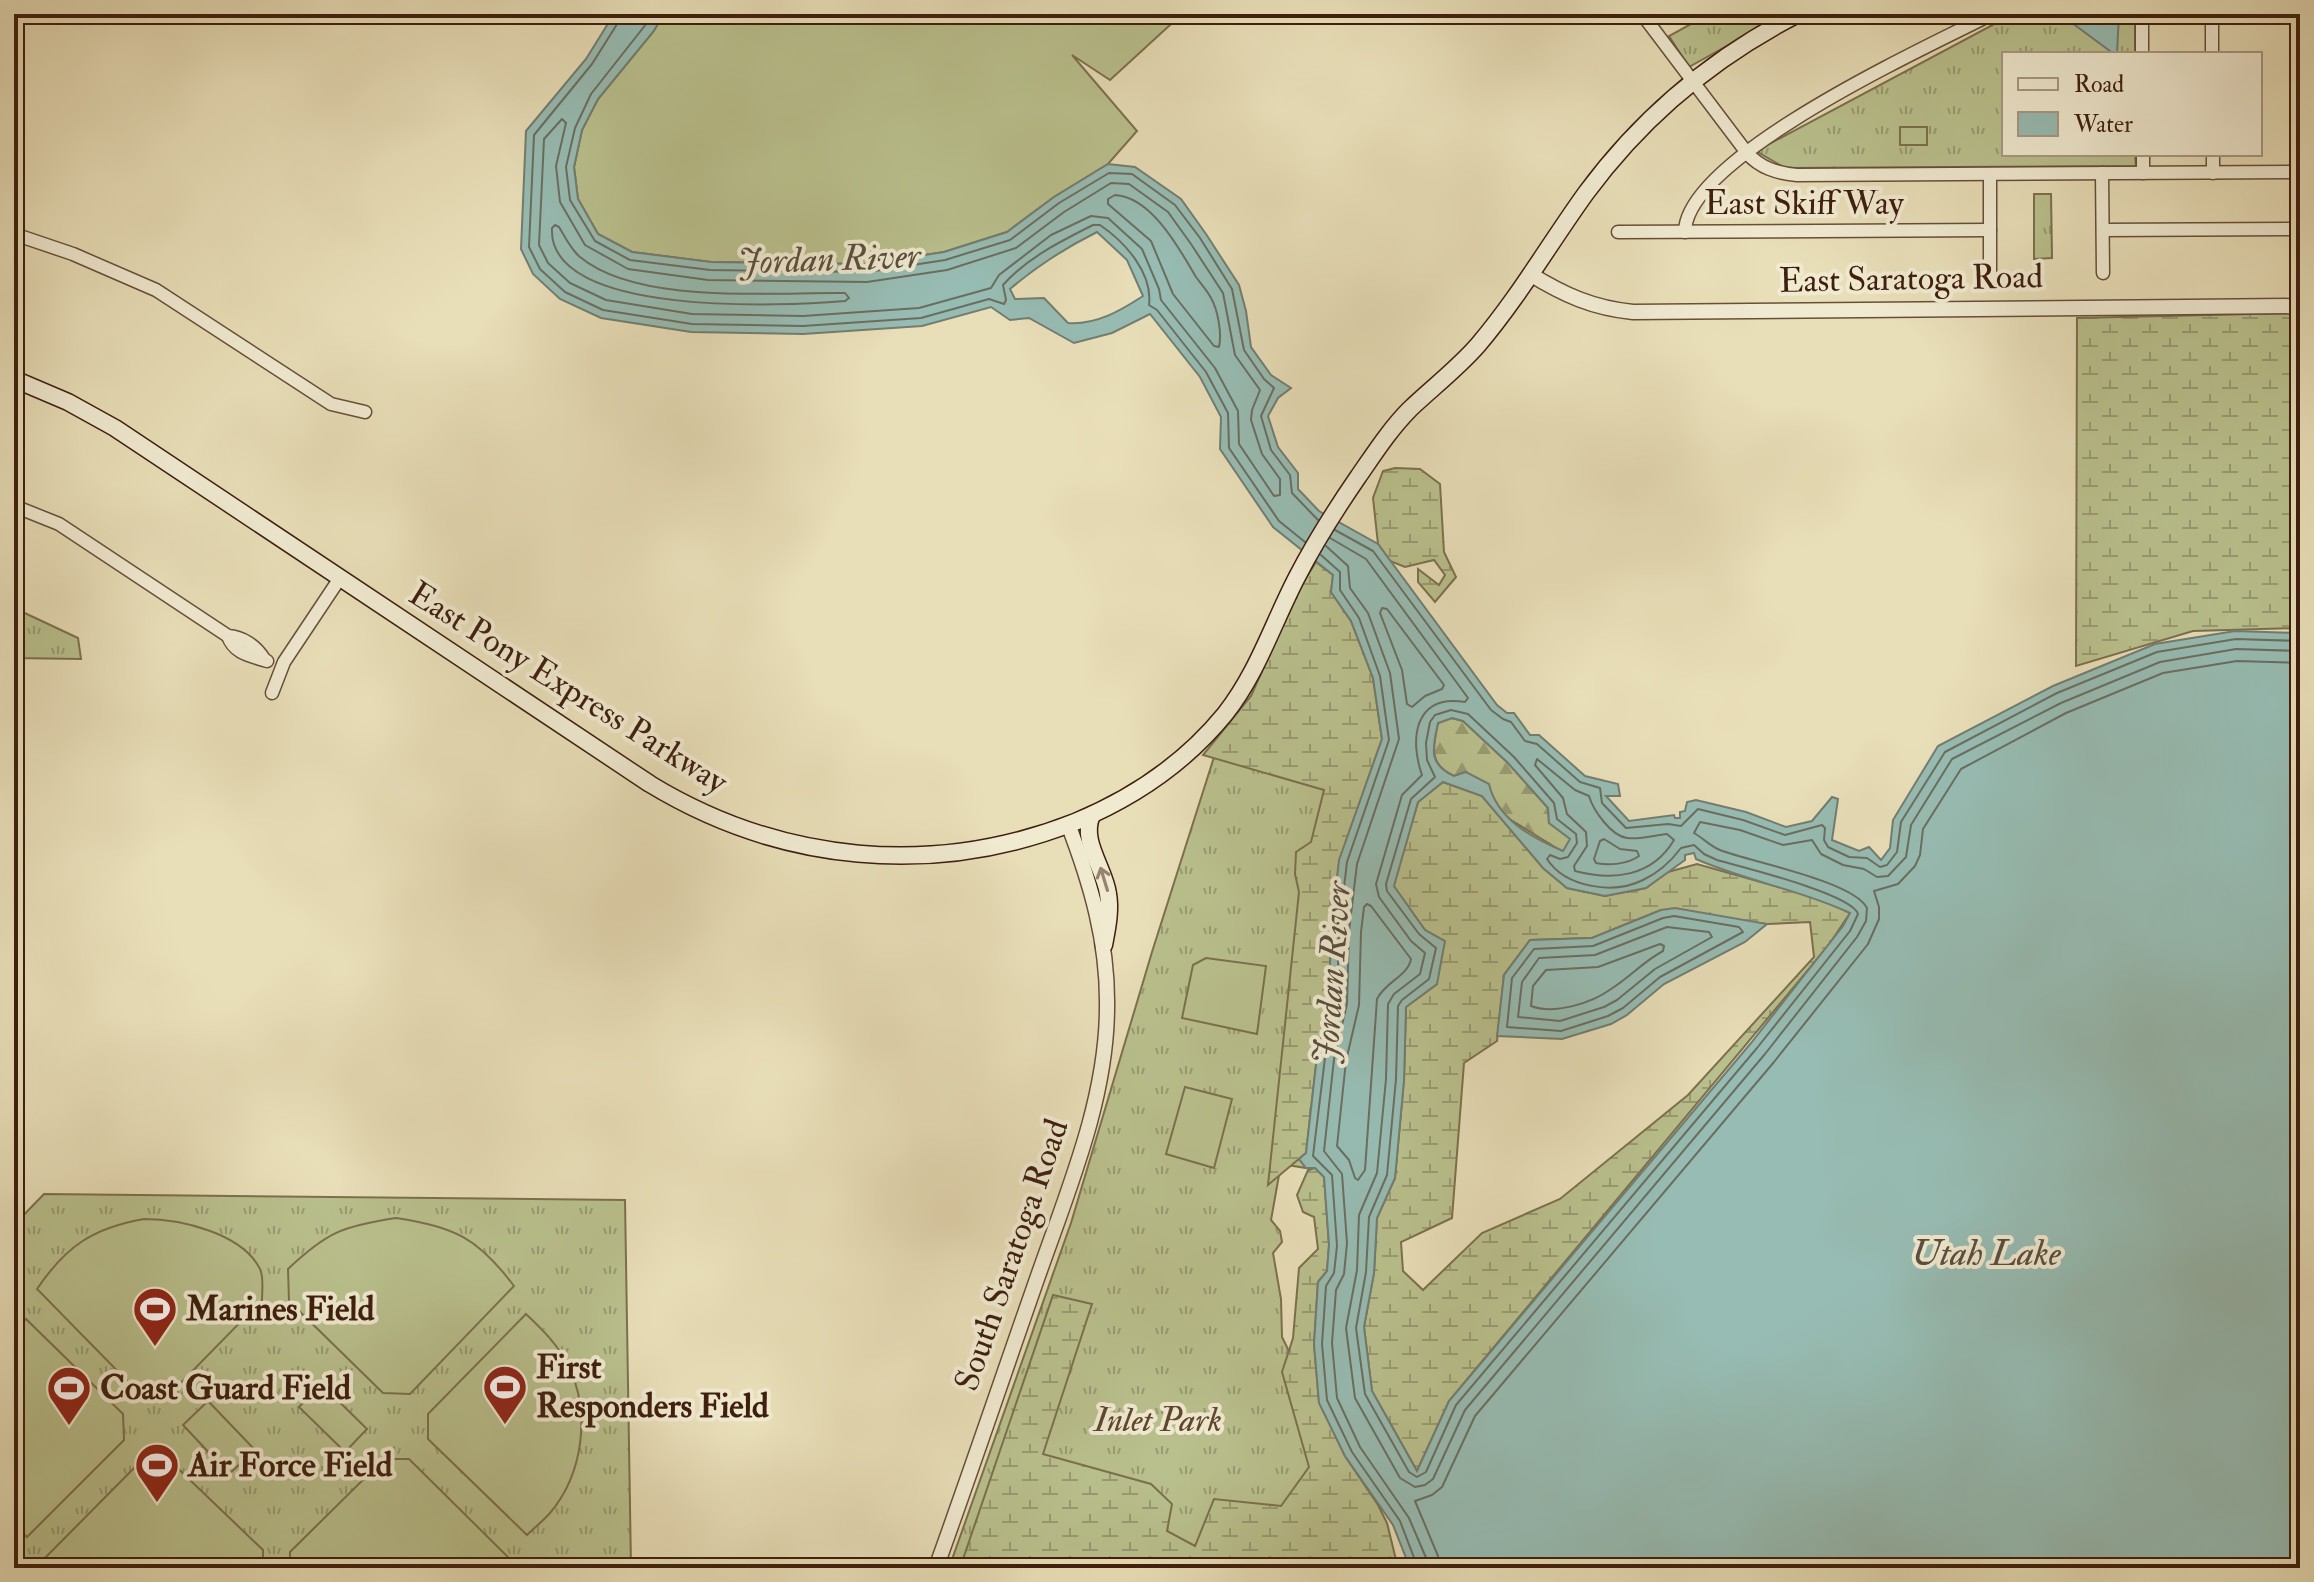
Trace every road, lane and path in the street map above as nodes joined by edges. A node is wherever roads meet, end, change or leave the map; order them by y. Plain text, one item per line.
1 (1642, 14) edge
2 (1798, 14) edge
3 (1992, 14) edge
4 (2142, 14) edge
5 (2212, 14) edge
6 (2142, 52) edge
7 (2212, 52) edge
8 (1694, 80) junction
9 (1747, 153) junction
10 (2143, 156) edge
11 (2213, 156) edge
12 (2300, 172) edge
13 (2102, 173) junction
14 (2143, 173) junction
15 (2213, 173) junction
16 (1990, 174) junction
17 (1589, 190) junction
18 (2300, 229) edge
19 (1990, 230) junction
20 (2103, 230) junction
21 (1618, 232) dead end
22 (1685, 232) junction
23 (14, 234) edge
24 (2103, 273) dead end
25 (1530, 274) junction
26 (1990, 274) dead end
27 (2300, 306) edge
28 (1449, 372) junction
29 (14, 379) edge
30 (365, 412) dead end
31 (14, 506) edge
32 (340, 578) junction
33 (280, 669) junction
34 (272, 693) dead end
35 (1092, 815) junction
36 (1068, 824) junction
37 (1104, 950) junction
38 (936, 1568) edge

1 - 8 street
2 - 8 main road, East Pony Express Parkway
3 - 9 street
4 - 6 street
5 - 7 street
8 - 9 street
8 - 17 main road, East Pony Express Parkway
9 - 16 street
9 - 22 street
10 - 14 street
11 - 15 street
12 - 15 street
13 - 14 street
13 - 16 street
13 - 20 street
14 - 15 street
16 - 19 street
17 - 25 main road, East Pony Express Parkway
17 - 28 main road, East Pony Express Parkway
18 - 20 street
19 - 22 street, East Skiff Way
19 - 26 street
20 - 24 street
21 - 22 street, East Skiff Way
23 - 30 street
25 - 27 street, East Saratoga Road
25 - 28 main road, East Pony Express Parkway
28 - 35 main road, East Pony Express Parkway
29 - 32 main road, East Pony Express Parkway
31 - 33 street
32 - 33 street
32 - 36 main road, East Pony Express Parkway
33 - 34 street
35 - 36 main road, East Pony Express Parkway
37 -> 35 main road
36 - 37 street, South Saratoga Road
37 - 38 street, South Saratoga Road

